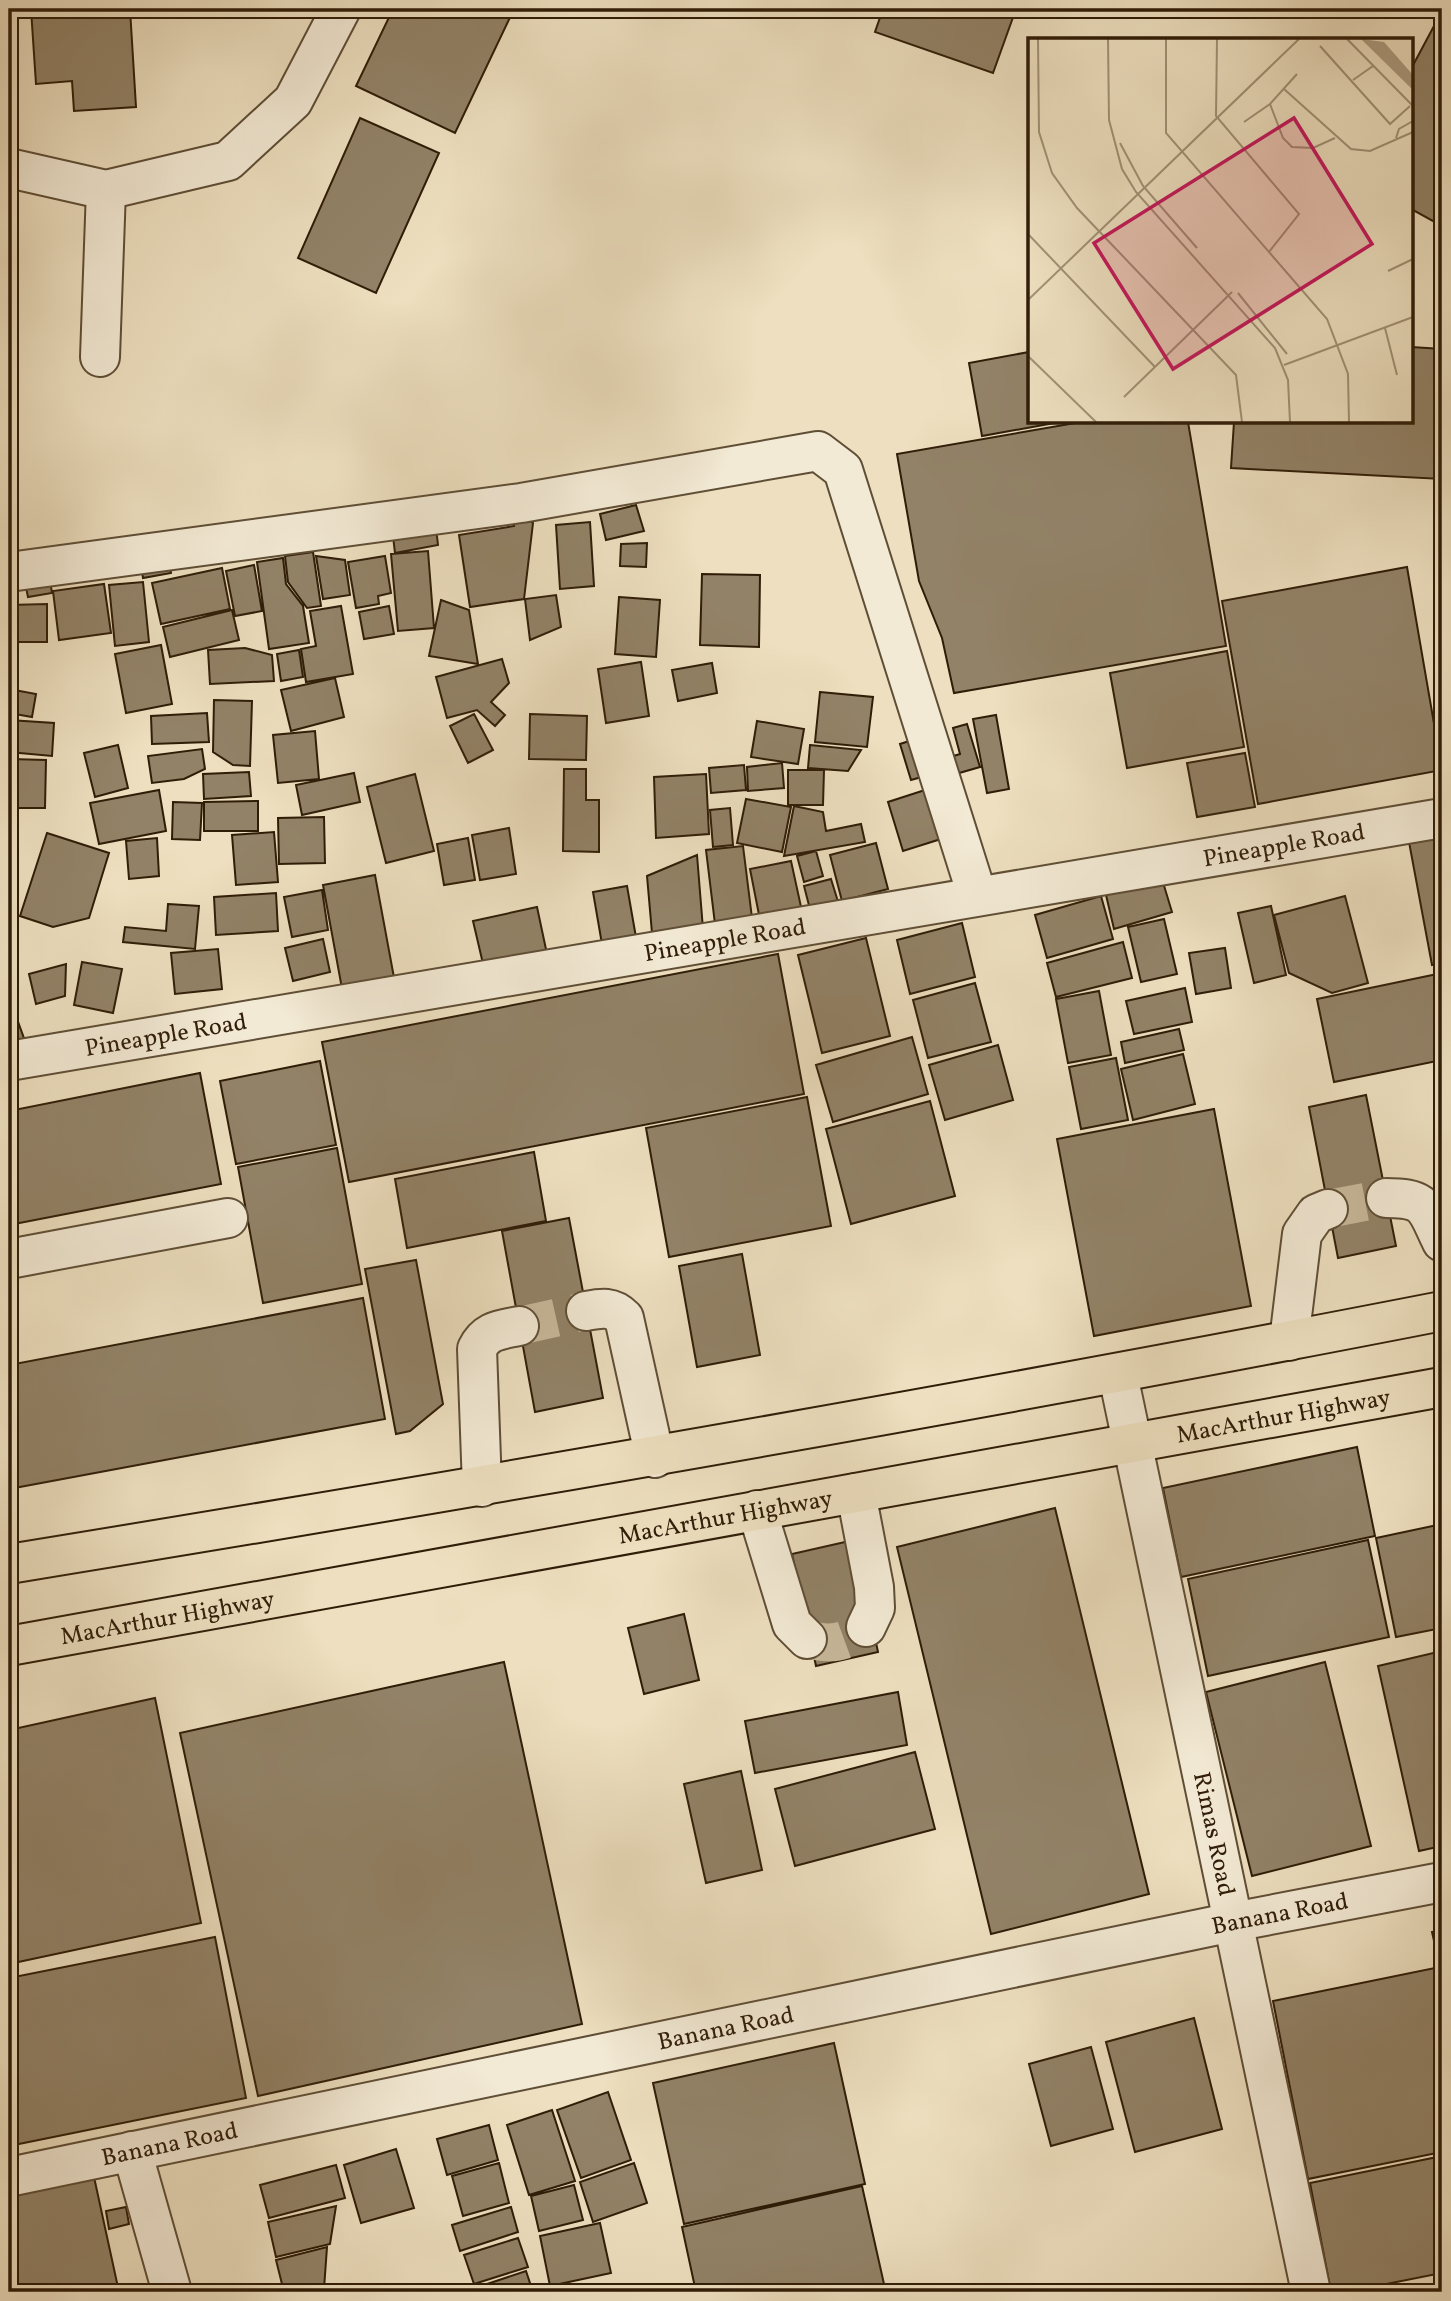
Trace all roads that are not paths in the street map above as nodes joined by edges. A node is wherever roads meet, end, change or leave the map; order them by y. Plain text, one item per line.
1 (341, 9) edge
2 (9, 168) edge
3 (106, 190) junction
4 (100, 357) dead end
5 (9, 572) edge
6 (1442, 818) edge
7 (977, 895) junction
8 (9, 1061) edge
9 (1387, 1198) tunnel mouth
10 (1328, 1209) tunnel mouth
11 (228, 1218) dead end
12 (1442, 1242) edge
13 (9, 1259) edge
14 (586, 1311) tunnel mouth
15 (1442, 1311) edge
16 (519, 1326) tunnel mouth
17 (1289, 1341) junction
18 (1118, 1375) junction
19 (1442, 1387) edge
20 (1132, 1443) junction
21 (655, 1458) junction
22 (482, 1488) junction
23 (856, 1493) junction
24 (757, 1510) junction
25 (9, 1564) edge
26 (866, 1628) dead end
27 (807, 1639) dead end
28 (9, 1646) edge
29 (1442, 1882) edge
30 (1233, 1922) junction
31 (132, 2151) junction
32 (9, 2177) edge
33 (172, 2292) edge
34 (1311, 2292) edge

1 - 3 street
2 - 3 street
3 - 4 street
5 - 7 street
6 - 7 street, Pineapple Road
7 - 8 street, Pineapple Road
9 - 12 street
10 - 17 street
11 - 13 street
14 - 21 street
15 - 17 highway
16 - 22 street
17 - 18 highway
18 - 20 street, Rimas Road
18 - 21 highway
19 - 20 highway, MacArthur Highway
20 - 23 highway, MacArthur Highway
20 - 30 street, Rimas Road
21 - 22 highway
22 - 25 highway
23 - 24 highway, MacArthur Highway
23 - 26 street
24 - 27 street
24 - 28 highway, MacArthur Highway
29 - 30 street, Banana Road
30 - 31 street, Banana Road
30 - 34 street, Rimas Road
31 - 32 street, Banana Road
31 - 33 street

